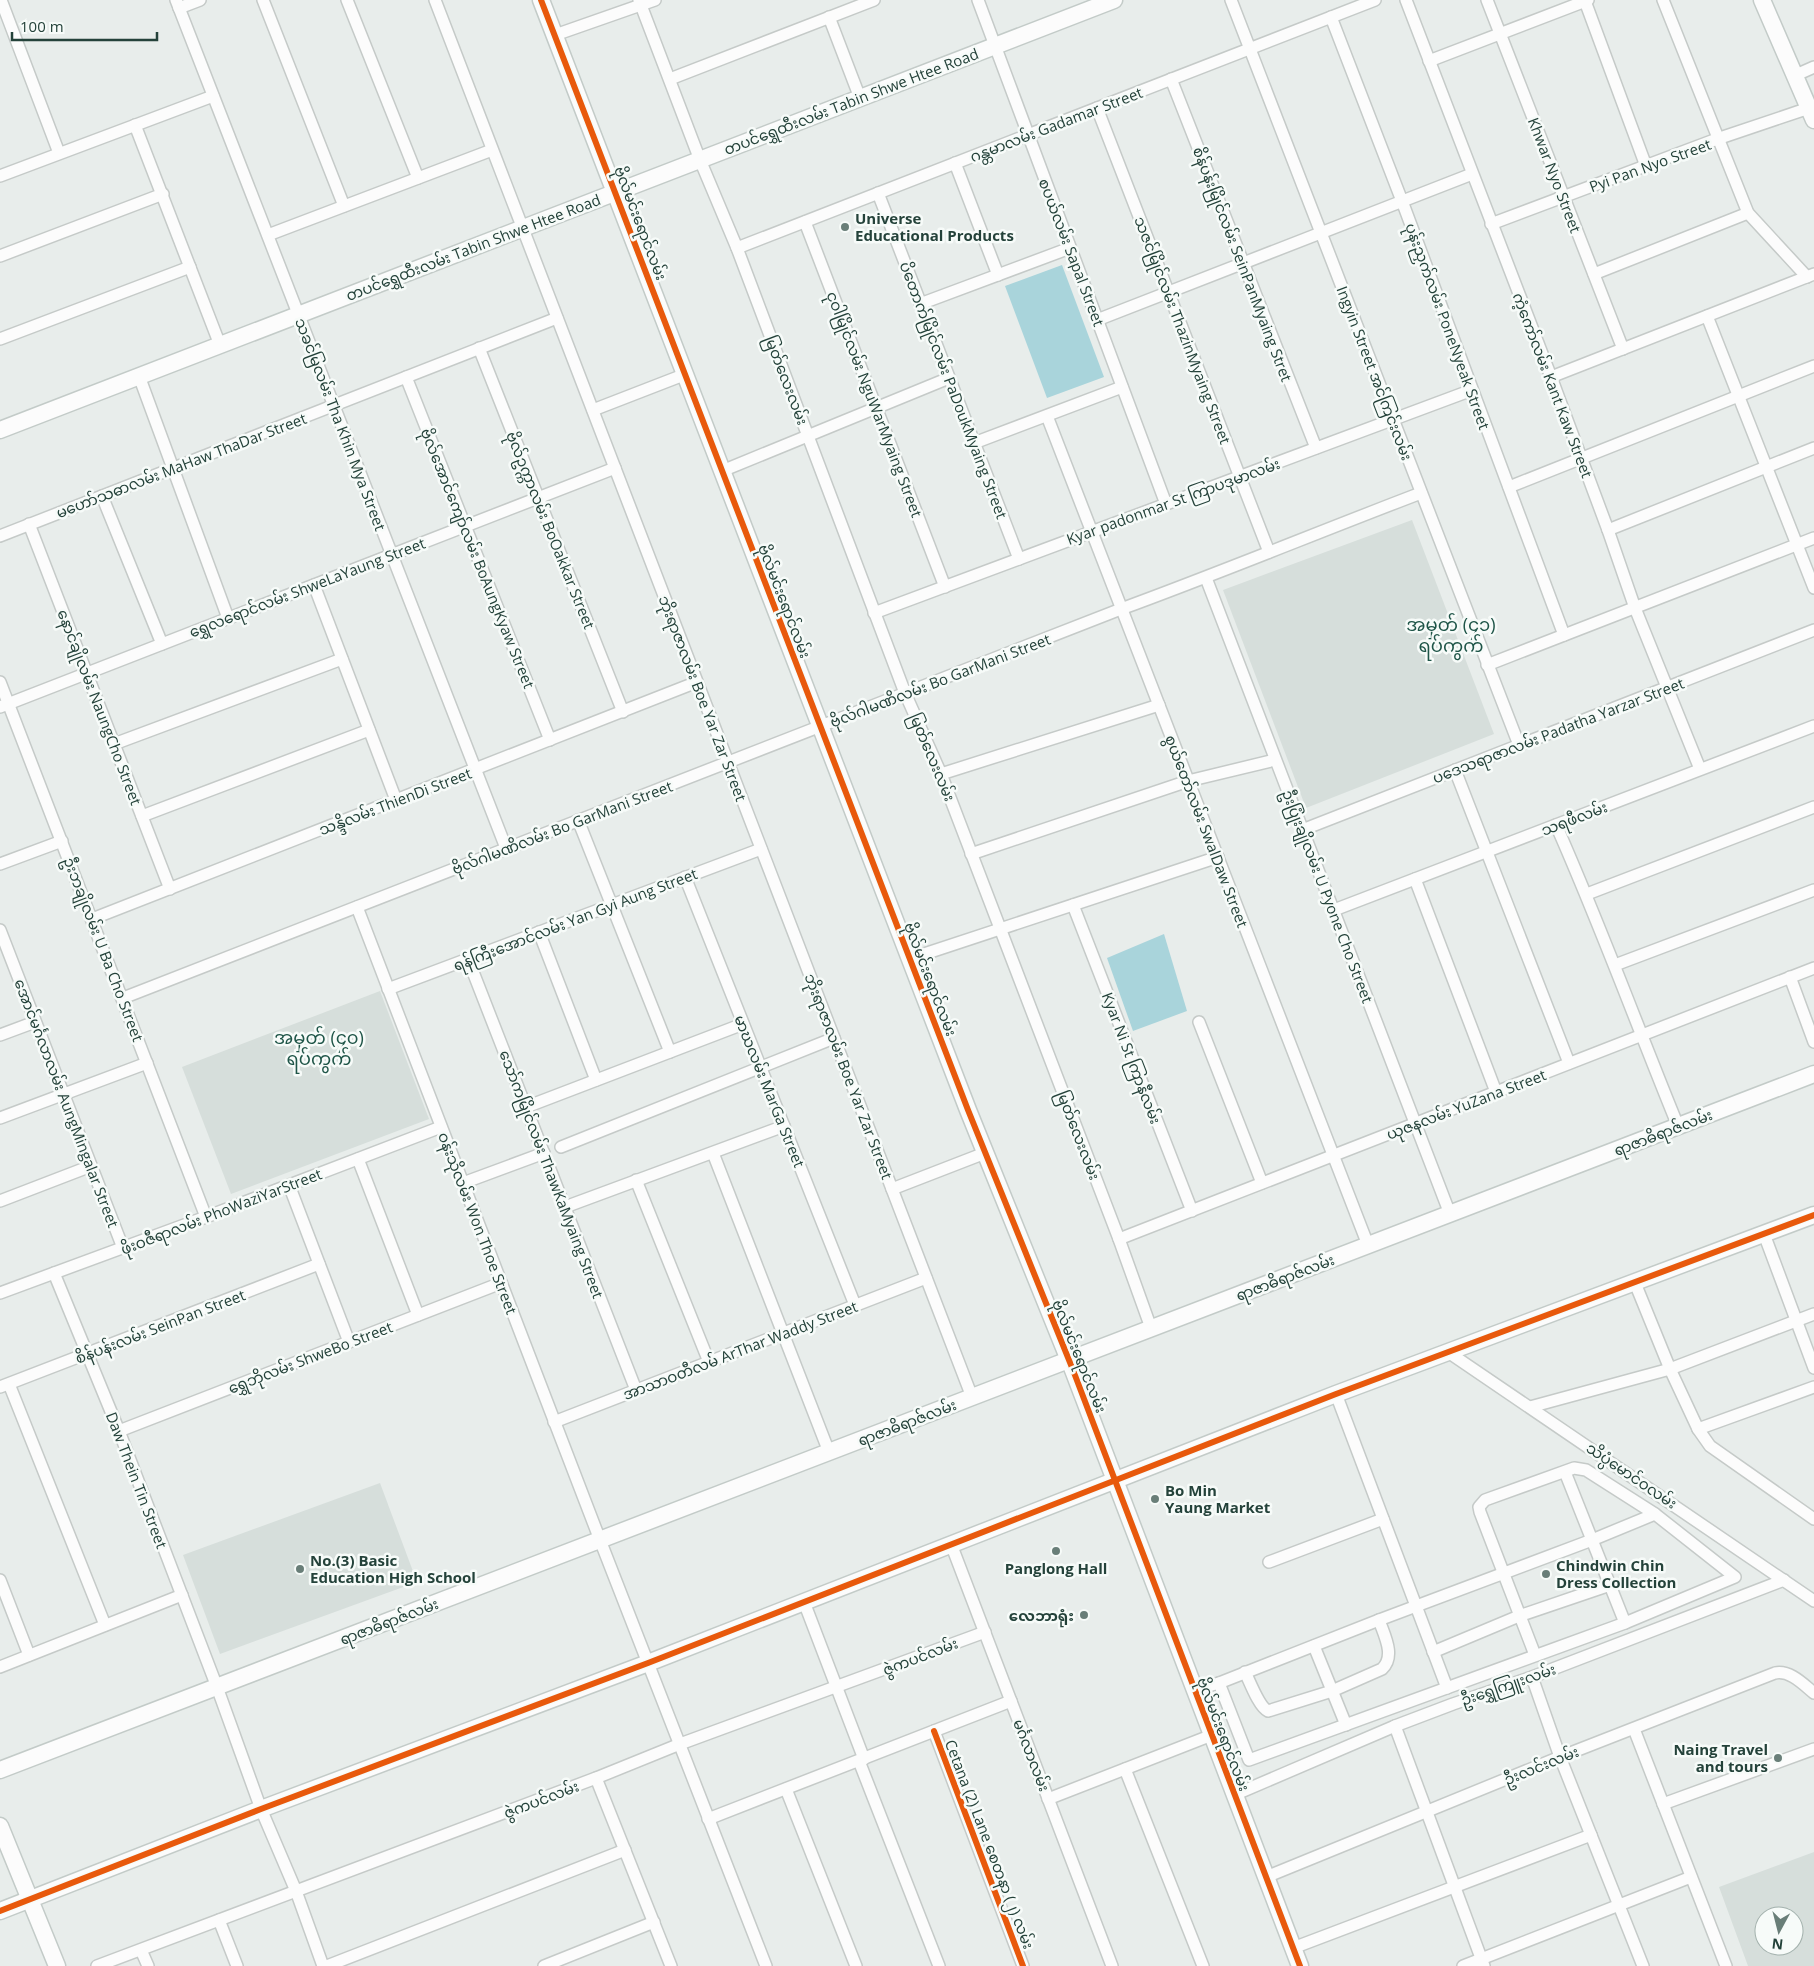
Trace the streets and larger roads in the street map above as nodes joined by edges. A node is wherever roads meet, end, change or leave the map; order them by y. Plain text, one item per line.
1 (2, 0) edge
2 (200, 0) edge
3 (264, 0) edge
4 (348, 0) edge
5 (435, 0) edge
6 (541, 0) edge
7 (655, 0) edge
8 (874, 0) edge
9 (978, 0) edge
10 (1114, 0) edge
11 (1231, 0) edge
12 (1375, 0) edge
13 (1406, 0) edge
14 (1487, 0) edge
15 (1663, 0) edge
16 (1762, 0) edge
17 (1586, 1) edge
18 (640, 3) edge
19 (178, 4) edge
20 (1331, 17) junction
21 (829, 18) junction
22 (1500, 34) junction
23 (554, 35) junction
24 (995, 46) junction
25 (1250, 49) junction
26 (1429, 61) junction
27 (1814, 67) edge
28 (1796, 75) junction
29 (670, 79) junction
30 (1171, 79) junction
31 (213, 96) junction
32 (860, 98) junction
33 (1097, 108) junction
34 (1811, 114) edge
35 (134, 125) junction
36 (1028, 135) junction
37 (1718, 139) junction
38 (492, 150) junction
39 (59, 153) junction
40 (700, 160) junction
41 (955, 164) junction
42 (1646, 166) junction
43 (1472, 174) junction
44 (0, 176) edge
45 (418, 178) junction
46 (616, 192) junction
47 (878, 193) junction
48 (162, 194) junction
49 (1564, 197) junction
50 (1402, 201) junction
51 (344, 206) junction
52 (1748, 213) junction
53 (805, 222) junction
54 (1491, 224) junction
55 (522, 228) junction
56 (1321, 233) junction
57 (268, 234) junction
58 (737, 248) junction
59 (1070, 248) junction
60 (0, 256) edge
61 (1243, 263) junction
62 (190, 267) junction
63 (1594, 274) junction
64 (998, 275) junction
65 (1810, 276) edge
66 (1169, 292) junction
67 (920, 304) junction
68 (299, 314) junction
69 (1707, 316) junction
70 (557, 318) junction
71 (1097, 320) junction
72 (0, 339) edge
73 (220, 345) junction
74 (479, 348) junction
75 (1623, 349) junction
76 (1814, 366) edge
77 (686, 374) junction
78 (139, 376) junction
79 (406, 377) junction
80 (1551, 377) junction
81 (949, 378) junction
82 (1122, 387) junction
83 (1472, 390) junction
84 (1738, 396) junction
85 (334, 405) junction
86 (876, 408) junction
87 (592, 410) junction
88 (1047, 416) junction
89 (1393, 420) junction
90 (0, 430) edge
91 (808, 436) junction
92 (974, 443) junction
93 (1316, 448) junction
94 (1814, 448) edge
95 (1581, 458) junction
96 (1766, 467) junction
97 (173, 468) junction
98 (615, 468) junction
99 (722, 471) junction
100 (1240, 476) junction
101 (1509, 487) junction
102 (1421, 493) junction
103 (102, 496) junction
104 (538, 498) junction
105 (1166, 504) junction
106 (29, 524) junction
107 (465, 526) junction
108 (1608, 530) junction
109 (1092, 532) junction
110 (0, 536) edge
111 (1814, 538) edge
112 (1797, 544) junction
113 (1269, 552) junction
114 (391, 555) junction
115 (1019, 559) junction
116 (1206, 578) junction
117 (314, 585) junction
118 (945, 587) junction
119 (1814, 588) edge
120 (1635, 608) junction
121 (1122, 609) junction
122 (874, 613) junction
123 (228, 618) junction
124 (1814, 630) edge
125 (1564, 635) junction
126 (162, 644) junction
127 (342, 659) junction
128 (1487, 665) junction
129 (87, 673) junction
130 (0, 682) edge
131 (697, 682) junction
132 (1668, 687) junction
133 (905, 693) junction
134 (4, 705) edge
135 (1159, 705) junction
136 (623, 712) junction
137 (820, 726) junction
138 (1814, 726) edge
139 (369, 730) junction
140 (550, 740) junction
141 (114, 744) junction
142 (1519, 745) junction
143 (1275, 760) junction
144 (728, 762) junction
145 (474, 770) junction
146 (1455, 770) junction
147 (1700, 770) junction
148 (941, 774) junction
149 (1188, 781) junction
150 (396, 800) junction
151 (1814, 807) edge
152 (142, 816) junction
153 (578, 820) junction
154 (1556, 825) junction
155 (1302, 830) junction
156 (62, 841) junction
157 (506, 848) junction
158 (761, 849) junction
159 (1486, 852) junction
160 (971, 854) junction
161 (1218, 857) junction
162 (0, 864) edge
163 (685, 877) junction
164 (1415, 879) junction
165 (170, 889) junction
166 (1814, 890) edge
167 (1587, 894) junction
168 (612, 904) junction
169 (1073, 905) junction
170 (357, 906) junction
171 (1334, 910) junction
172 (92, 919) junction
173 (1000, 929) junction
174 (0, 930) edge
175 (539, 932) junction
176 (4, 950) edge
177 (909, 958) junction
178 (468, 959) junction
179 (1615, 964) junction
180 (1814, 968) edge
181 (1790, 977) junction
182 (388, 989) junction
183 (123, 998) junction
184 (35, 1022) junction
185 (1199, 1022) dead end
186 (743, 1024) junction
187 (0, 1035) edge
188 (1641, 1035) junction
189 (834, 1038) junction
190 (1814, 1042) edge
191 (670, 1052) junction
192 (147, 1062) junction
193 (1569, 1063) junction
194 (761, 1068) junction
195 (1814, 1074) edge
196 (596, 1080) junction
197 (1496, 1092) junction
198 (63, 1094) junction
199 (526, 1107) junction
200 (0, 1118) edge
201 (1416, 1123) junction
202 (784, 1126) junction
203 (1678, 1126) junction
204 (442, 1127) junction
205 (561, 1147) dead end
206 (544, 1153) junction
207 (713, 1153) junction
208 (985, 1153) junction
209 (1333, 1156) junction
210 (358, 1159) junction
211 (91, 1166) junction
212 (636, 1180) junction
213 (463, 1183) junction
214 (1262, 1184) junction
215 (289, 1186) junction
216 (892, 1189) junction
217 (0, 1201) edge
218 (565, 1207) junction
219 (1192, 1211) junction
220 (1450, 1214) junction
221 (1814, 1215) edge
222 (206, 1217) junction
223 (1764, 1234) junction
224 (1119, 1239) junction
225 (1368, 1245) junction
226 (123, 1248) junction
227 (319, 1264) junction
228 (54, 1273) junction
229 (926, 1278) junction
230 (501, 1283) junction
231 (1635, 1283) junction
232 (0, 1293) edge
233 (855, 1305) junction
234 (1814, 1314) edge
235 (418, 1315) junction
236 (1797, 1321) junction
237 (1151, 1328) junction
238 (783, 1333) junction
239 (348, 1342) junction
240 (1448, 1352) junction
241 (86, 1354) junction
242 (709, 1362) junction
243 (1814, 1368) edge
244 (1670, 1369) junction
245 (1073, 1370) junction
246 (4, 1385) edge
247 (1814, 1387) edge
248 (636, 1390) junction
249 (1336, 1394) junction
250 (972, 1397) junction
251 (1530, 1407) junction
252 (554, 1422) junction
253 (1698, 1429) junction
254 (119, 1431) junction
255 (829, 1452) junction
256 (1110, 1467) junction
257 (1565, 1472) junction
258 (1655, 1514) junction
259 (1383, 1519) junction
260 (1814, 1519) edge
261 (600, 1540) junction
262 (1592, 1540) junction
263 (951, 1544) junction
264 (1268, 1562) dead end
265 (1503, 1573) junction
266 (0, 1580) edge
267 (1784, 1580) junction
268 (1610, 1584) junction
269 (182, 1595) junction
270 (1814, 1601) edge
271 (804, 1602) junction
272 (1416, 1606) junction
273 (1520, 1616) junction
274 (1379, 1620) junction
275 (1625, 1623) junction
276 (105, 1625) junction
277 (985, 1632) junction
278 (1314, 1646) junction
279 (1433, 1652) junction
280 (29, 1655) junction
281 (1535, 1655) junction
282 (648, 1663) junction
283 (0, 1667) edge
284 (1245, 1672) junction
285 (1532, 1677) junction
286 (1220, 1682) junction
287 (217, 1687) junction
288 (836, 1688) junction
289 (1447, 1688) junction
290 (1194, 1690) junction
291 (1332, 1690) junction
292 (1814, 1693) edge
293 (1011, 1701) junction
294 (1346, 1725) junction
295 (1396, 1726) junction
296 (1634, 1729) junction
297 (934, 1732) junction
298 (1212, 1736) junction
299 (680, 1744) junction
300 (1814, 1749) edge
301 (1560, 1757) junction
302 (861, 1760) junction
303 (1125, 1769) junction
304 (0, 1770) edge
305 (596, 1778) junction
306 (786, 1789) junction
307 (1234, 1795) junction
308 (1048, 1799) junction
309 (1663, 1804) junction
310 (261, 1809) junction
311 (1428, 1811) junction
312 (708, 1819) junction
313 (0, 1826) edge
314 (1591, 1834) junction
315 (625, 1850) junction
316 (1266, 1877) junction
317 (1691, 1877) junction
318 (1455, 1886) junction
319 (296, 1891) junction
320 (31, 1899) junction
321 (1618, 1904) junction
322 (0, 1911) edge
323 (219, 1920) junction
324 (654, 1922) junction
325 (1293, 1948) junction
326 (141, 1950) junction
327 (1482, 1962) edge
328 (57, 1966) edge
329 (97, 1966) edge
330 (148, 1966) edge
331 (237, 1966) edge
332 (323, 1966) edge
333 (327, 1966) edge
334 (544, 1966) edge
335 (671, 1966) edge
336 (766, 1966) edge
337 (856, 1966) edge
338 (939, 1966) edge
339 (1023, 1966) edge
340 (1112, 1966) edge
341 (1202, 1966) edge
342 (1300, 1966) edge
343 (1463, 1966) edge
344 (1643, 1966) edge
345 (1726, 1966) edge

1 - 39 street
2 - 19 street
3 - 51 street
4 - 45 street
5 - 38 street, ဘိုးရာဇာလမ်း Boe Yar Zar Street
6 - 23 street, ဗိုလ်မင်းရောင်လမ်း
7 - 18 street
8 - 21 street
9 - 24 street, စပယ်လမ်း Sapal Street
10 - 24 street, တပင်ရွှေထီးလမ်း Tabin Shwe Htee Road
11 - 25 street, Ingyin Street အင်ကြင်းလမ်း
12 - 20 street, ဂန္တမာလမ်း Gadamar Street
13 - 26 street, ကံ့ကော်လမ်း Kant Kaw Street
14 - 22 street, Khwar Nyo Street
15 - 37 street
16 - 28 street
17 - 22 street
17 - 42 street
18 - 23 street
18 - 29 street, မြတ်လေးလမ်း
19 - 31 street, သခင်မြလမ်း Tha Khin Mya Street
20 - 25 street, ဂန္တမာလမ်း Gadamar Street
20 - 50 street, ပုန်းညှက်လမ်း PoneNyeak Street
21 - 29 street
21 - 32 street
22 - 26 street
22 - 49 street, Khwar Nyo Street
23 - 46 street, ဗိုလ်မင်းရောင်လမ်း
24 - 32 street, တပင်ရွှေထီးလမ်း Tabin Shwe Htee Road
24 - 36 street, စပယ်လမ်း Sapal Street
25 - 30 street, ဂန္တမာလမ်း Gadamar Street
25 - 56 street, Ingyin Street အင်ကြင်းလမ်း
26 - 43 street, ကံ့ကော်လမ်း Kant Kaw Street
27 - 28 street
28 - 34 street
29 - 40 street, မြတ်လေးလမ်း
30 - 33 street, ဂန္တမာလမ်း Gadamar Street
30 - 61 street, စိန်ပန်းမြိုင်လမ်း SeinPanMyaing Stret
31 - 35 street
31 - 57 street, သခင်မြလမ်း Tha Khin Mya Street
32 - 40 street, တပင်ရွှေထီးလမ်း Tabin Shwe Htee Road
33 - 36 street, ဂန္တမာလမ်း Gadamar Street
33 - 66 street, သဇင်မြိုင်လမ်း ThazinMyaing Street
34 - 37 street, Pyi Pan Nyo Street
35 - 39 street
35 - 48 street
36 - 41 street, ဂန္တမာလမ်း Gadamar Street
36 - 59 street, စပယ်လမ်း Sapal Street
37 - 42 street, Pyi Pan Nyo Street
37 - 52 street
38 - 45 street
38 - 55 street, ဘိုးရာဇာလမ်း Boe Yar Zar Street
39 - 44 street
40 - 46 street, တပင်ရွှေထီးလမ်း Tabin Shwe Htee Road
40 - 58 street, မြတ်လေးလမ်း
41 - 47 street, ဂန္တမာလမ်း Gadamar Street
41 - 64 street
42 - 49 street, Pyi Pan Nyo Street
43 - 50 street
43 - 54 street, ကံ့ကော်လမ်း Kant Kaw Street
45 - 51 street
46 - 55 street, တပင်ရွှေထီးလမ်း Tabin Shwe Htee Road
46 - 77 street, ဗိုလ်မင်းရောင်လမ်း
47 - 53 street, ဂန္တမာလမ်း Gadamar Street
47 - 67 street, ပိတောက်မြိုင်လမ်း PaDoukMyaing Street
48 - 60 street
48 - 62 street
49 - 54 street, Pyi Pan Nyo Street
49 - 63 street, Khwar Nyo Street
50 - 56 street
50 - 83 street, ပုန်းညှက်လမ်း PoneNyeak Street
51 - 57 street
52 - 63 street
52 - 65 street
53 - 58 street, ဂန္တမာလမ်း Gadamar Street
53 - 86 street, ငုဝါမြိုင်လမ်း NguWarMyaing Street
54 - 80 street, ကံ့ကော်လမ်း Kant Kaw Street
55 - 68 street, တပင်ရွှေထီးလမ်း Tabin Shwe Htee Road
55 - 70 street, ဘိုးရာဇာလမ်း Boe Yar Zar Street
56 - 61 street
56 - 89 street, Ingyin Street အင်ကြင်းလမ်း
57 - 68 street, သခင်မြလမ်း Tha Khin Mya Street
58 - 91 street, မြတ်လေးလမ်း
59 - 64 street
59 - 71 street, စပယ်လမ်း Sapal Street
61 - 66 street
61 - 93 street, စိန်ပန်းမြိုင်လမ်း SeinPanMyaing Stret
62 - 72 street
62 - 73 street
63 - 75 street, Khwar Nyo Street
64 - 67 street
65 - 69 street
66 - 71 street
66 - 100 street, သဇင်မြိုင်လမ်း ThazinMyaing Street
67 - 81 street, ပိတောက်မြိုင်လမ်း PaDoukMyaing Street
68 - 73 street, တပင်ရွှေထီးလမ်း Tabin Shwe Htee Road
68 - 85 street, သခင်မြလမ်း Tha Khin Mya Street
69 - 75 street
69 - 84 street
70 - 74 street, မဟော်သဓာလမ်း MaHaw ThaDar Street
70 - 87 street, ဘိုးရာဇာလမ်း Boe Yar Zar Street
71 - 82 street, စပယ်လမ်း Sapal Street
73 - 78 street, တပင်ရွှေထီးလမ်း Tabin Shwe Htee Road
74 - 79 street, မဟော်သဓာလမ်း MaHaw ThaDar Street
74 - 104 street, ဗိုလ်ဥက္ကာလမ်း BoOakkar Street
75 - 80 street
76 - 84 street
77 - 87 street
77 - 99 street, ဗိုလ်မင်းရောင်လမ်း
78 - 90 street, တပင်ရွှေထီးလမ်း Tabin Shwe Htee Road
78 - 97 street
79 - 85 street, မဟော်သဓာလမ်း MaHaw ThaDar Street
79 - 107 street, ဗိုလ်အောင်ကျော်လမ်း BoAungKyaw Street
80 - 95 street, ကံ့ကော်လမ်း Kant Kaw Street
81 - 86 street
81 - 92 street, ပိတောက်မြိုင်လမ်း PaDoukMyaing Street
82 - 88 street
82 - 105 street, စပယ်လမ်း Sapal Street
83 - 89 street, Kyar padonmar St ကြာပဒုမာလမ်း
83 - 101 street, ပုန်းညှက်လမ်း PoneNyeak Street
84 - 95 street
84 - 96 street
85 - 97 street, မဟော်သဓာလမ်း MaHaw ThaDar Street
85 - 114 street, သခင်မြလမ်း Tha Khin Mya Street
86 - 91 street
86 - 118 street, ငုဝါမြိုင်လမ်း NguWarMyaing Street
87 - 98 street, ဘိုးရာဇာလမ်း Boe Yar Zar Street
88 - 92 street
88 - 109 street, စွယ်တော်လမ်း SwalDaw Street
89 - 93 street, Kyar padonmar St ကြာပဒုမာလမ်း
89 - 102 street, Ingyin Street အင်ကြင်းလမ်း
91 - 99 street
91 - 122 street, မြတ်လေးလမ်း
92 - 115 street, ပိတောက်မြိုင်လမ်း PaDoukMyaing Street
93 - 100 street, Kyar padonmar St ကြာပဒုမာလမ်း
94 - 96 street
95 - 101 street
95 - 108 street, ကံ့ကော်လမ်း Kant Kaw Street
96 - 108 street
96 - 112 street
97 - 103 street, မဟော်သဓာလမ်း MaHaw ThaDar Street
97 - 123 street
98 - 104 street, ရွှေလရောင်လမ်း ShweLaYaung Street
98 - 131 street, ဘိုးရာဇာလမ်း Boe Yar Zar Street
99 - 137 street, ဗိုလ်မင်းရောင်လမ်း
100 - 105 street, Kyar padonmar St ကြာပဒုမာလမ်း
100 - 113 street, သဇင်မြိုင်လမ်း ThazinMyaing Street
101 - 125 street, ပုန်းညှက်လမ်း PoneNyeak Street
102 - 113 street, ဗိုလ်ဂါမဏိလမ်း Bo GarMani Street
102 - 128 street, Ingyin Street အင်ကြင်းလမ်း
103 - 106 street, မဟော်သဓာလမ်း MaHaw ThaDar Street
103 - 126 street
104 - 107 street, ရွှေလရောင်လမ်း ShweLaYaung Street
104 - 136 street, ဗိုလ်ဥက္ကာလမ်း BoOakkar Street
105 - 109 street, Kyar padonmar St ကြာပဒုမာလမ်း
106 - 110 street, မဟော်သဓာလမ်း MaHaw ThaDar Street
106 - 129 street, နောင်ချိုလမ်း NaungCho Street
107 - 114 street, ရွှေလရောင်လမ်း ShweLaYaung Street
107 - 140 street, ဗိုလ်အောင်ကျော်လမ်း BoAungKyaw Street
108 - 120 street, ကံ့ကော်လမ်း Kant Kaw Street
109 - 115 street, Kyar padonmar St ကြာပဒုမာလမ်း
109 - 121 street, စွယ်တော်လမ်း SwalDaw Street
111 - 112 street
112 - 119 street
112 - 120 street
113 - 116 street, ဗိုလ်ဂါမဏိလမ်း Bo GarMani Street
114 - 117 street, ရွှေလရောင်လမ်း ShweLaYaung Street
114 - 145 street, သခင်မြလမ်း Tha Khin Mya Street
115 - 118 street, Kyar padonmar St ကြာပဒုမာလမ်း
116 - 121 street, ဗိုလ်ဂါမဏိလမ်း Bo GarMani Street
116 - 143 street, ဦးပြုံးချိုလမ်း U Pyone Cho Street
117 - 123 street, ရွှေလရောင်လမ်း ShweLaYaung Street
117 - 127 street
118 - 122 street, Kyar padonmar St ကြာပဒုမာလမ်း
120 - 125 street
120 - 132 street, ကံ့ကော်လမ်း Kant Kaw Street
121 - 133 street, ဗိုလ်ဂါမဏိလမ်း Bo GarMani Street
121 - 135 street, စွယ်တော်လမ်း SwalDaw Street
122 - 133 street, မြတ်လေးလမ်း
123 - 126 street, ရွှေလရောင်လမ်း ShweLaYaung Street
124 - 132 street, ပဒေသရာဇာလမ်း Padatha Yarzar Street
125 - 128 street
126 - 129 street, ရွှေလရောင်လမ်း ShweLaYaung Street
127 - 139 street
127 - 141 street
128 - 142 street, Ingyin Street အင်ကြင်းလမ်း
129 - 134 street, ရွှေလရောင်လမ်း ShweLaYaung Street
129 - 141 street, နောင်ချိုလမ်း NaungCho Street
130 - 134 street, ဦးဘချိုလမ်း U Ba Cho Street
131 - 136 street, သန္ဒိလမ်း ThienDi Street
131 - 144 street, ဘိုးရာဇာလမ်း Boe Yar Zar Street
132 - 142 street, ပဒေသရာဇာလမ်း Padatha Yarzar Street
132 - 147 street, ကံ့ကော်လမ်း Kant Kaw Street
133 - 137 street, ဗိုလ်ဂါမဏိလမ်း Bo GarMani Street
133 - 148 street, မြတ်လေးလမ်း
134 - 156 street, ဦးဘချိုလမ်း U Ba Cho Street
135 - 148 street
135 - 149 street, စွယ်တော်လမ်း SwalDaw Street
136 - 140 street, သန္ဒိလမ်း ThienDi Street
137 - 144 street, ဗိုလ်ဂါမဏိလမ်း Bo GarMani Street
137 - 177 street, ဗိုလ်မင်းရောင်လမ်း
138 - 147 street, သရဖီလမ်း
139 - 150 street
139 - 152 street
140 - 145 street, သန္ဒိလမ်း ThienDi Street
141 - 152 street, နောင်ချိုလမ်း NaungCho Street
142 - 146 street, ပဒေသရာဇာလမ်း Padatha Yarzar Street
143 - 149 street
143 - 155 street, ဦးပြုံးချိုလမ်း U Pyone Cho Street
144 - 153 street, ဗိုလ်ဂါမဏိလမ်း Bo GarMani Street
144 - 158 street, ဘိုးရာဇာလမ်း Boe Yar Zar Street
145 - 150 street, သန္ဒိလမ်း ThienDi Street
145 - 157 street, သခင်မြလမ်း Tha Khin Mya Street
146 - 155 street, ပဒေသရာဇာလမ်း Padatha Yarzar Street
146 - 159 street
147 - 154 street, သရဖီလမ်း
148 - 160 street, မြတ်လေးလမ်း
149 - 160 street
149 - 161 street, စွယ်တော်လမ်း SwalDaw Street
150 - 165 street, သန္ဒိလမ်း ThienDi Street
151 - 167 street
152 - 165 street, နောင်ချိုလမ်း NaungCho Street
153 - 157 street, ဗိုလ်ဂါမဏိလမ်း Bo GarMani Street
153 - 168 street
154 - 159 street, သရဖီလမ်း
154 - 167 street
155 - 171 street, ဦးပြုံးချိုလမ်း U Pyone Cho Street
156 - 162 street
156 - 172 street, ဦးဘချိုလမ်း U Ba Cho Street
157 - 170 street, ဗိုလ်ဂါမဏိလမ်း Bo GarMani Street
158 - 163 street, ရန်ကြီးအောင်လမ်း Yan Gyi Aung Street
158 - 189 street, ဘိုးရာဇာလမ်း Boe Yar Zar Street
159 - 164 street, သရဖီလမ်း
159 - 193 street
160 - 173 street, မြတ်လေးလမ်း
161 - 169 street
161 - 209 street, စွယ်တော်လမ်း SwalDaw Street
163 - 168 street, ရန်ကြီးအောင်လမ်း Yan Gyi Aung Street
163 - 186 street, မာဃလမ်း MarGa Street
164 - 171 street, သရဖီလမ်း
164 - 197 street
165 - 172 street, သန္ဒိလမ်း ThienDi Street
166 - 179 street
167 - 179 street
168 - 175 street, ရန်ကြီးအောင်လမ်း Yan Gyi Aung Street
168 - 191 street
169 - 173 street
169 - 219 street, Kyar Ni St ကြာနီလမ်း
170 - 182 street, ဝန်းသိုလမ်း Won Thoe Street
170 - 183 street, ဗိုလ်ဂါမဏိလမ်း Bo GarMani Street
171 - 201 street, ဦးပြုံးချိုလမ်း U Pyone Cho Street
172 - 183 street, ဦးဘချိုလမ်း U Ba Cho Street
173 - 177 street
173 - 224 street, မြတ်လေးလမ်း
174 - 176 street, အောင်မင်္ဂလာလမ်း AungMingalar Street
175 - 178 street, ရန်ကြီးအောင်လမ်း Yan Gyi Aung Street
175 - 196 street
176 - 184 street, အောင်မင်္ဂလာလမ်း AungMingalar Street
177 - 208 street, ဗိုလ်မင်းရောင်လမ်း
178 - 182 street, ရန်ကြီးအောင်လမ်း Yan Gyi Aung Street
178 - 199 street, သော်ကမြိုင်လမ်း ThawKaMyaing Street
179 - 188 street
180 - 181 street, ယုဇနလမ်း YuZana Street
181 - 188 street, ယုဇနလမ်း YuZana Street
181 - 190 street
182 - 204 street, ဝန်းသိုလမ်း Won Thoe Street
183 - 192 street, ဦးဘချိုလမ်း U Ba Cho Street
184 - 187 street
184 - 198 street, အောင်မင်္ဂလာလမ်း AungMingalar Street
185 - 214 street
186 - 191 street
186 - 194 street, မာဃလမ်း MarGa Street
188 - 193 street, ယုဇနလမ်း YuZana Street
188 - 203 street
189 - 194 street
189 - 216 street, ဘိုးရာဇာလမ်း Boe Yar Zar Street
191 - 196 street
192 - 198 street
192 - 222 street, ဦးဘချိုလမ်း U Ba Cho Street
193 - 197 street, ယုဇနလမ်း YuZana Street
194 - 202 street, မာဃလမ်း MarGa Street
194 - 205 street
195 - 203 street, ရာဇာဓိရာဇ်လမ်း
196 - 199 street
197 - 201 street, ယုဇနလမ်း YuZana Street
198 - 200 street
198 - 211 street, အောင်မင်္ဂလာလမ်း AungMingalar Street
199 - 206 street, သော်ကမြိုင်လမ်း ThawKaMyaing Street
201 - 209 street, ယုဇနလမ်း YuZana Street
201 - 220 street, ဦးပြုံးချိုလမ်း U Pyone Cho Street
202 - 207 street
202 - 233 street, မာဃလမ်း MarGa Street
203 - 220 street, ရာဇာဓိရာဇ်လမ်း
204 - 210 street, ဖိုးဝဇီရာလမ်း PhoWaziYarStreet
204 - 213 street, ဝန်းသိုလမ်း Won Thoe Street
206 - 213 street
206 - 218 street, သော်ကမြိုင်လမ်း ThawKaMyaing Street
207 - 212 street
207 - 238 street
208 - 216 street
208 - 245 street, ဗိုလ်မင်းရောင်လမ်း
209 - 214 street, ယုဇနလမ်း YuZana Street
209 - 225 street, စွယ်တော်လမ်း SwalDaw Street
210 - 215 street, ဖိုးဝဇီရာလမ်း PhoWaziYarStreet
210 - 235 street
211 - 217 street
211 - 226 street, အောင်မင်္ဂလာလမ်း AungMingalar Street
212 - 218 street
212 - 242 street
213 - 230 street, ဝန်းသိုလမ်း Won Thoe Street
214 - 219 street, ယုဇနလမ်း YuZana Street
215 - 222 street, ဖိုးဝဇီရာလမ်း PhoWaziYarStreet
215 - 227 street
216 - 229 street, ဘိုးရာဇာလမ်း Boe Yar Zar Street
218 - 248 street, သော်ကမြိုင်လမ်း ThawKaMyaing Street
219 - 224 street, ယုဇနလမ်း YuZana Street
220 - 225 street, ရာဇာဓိရာဇ်လမ်း
221 - 223 street
222 - 226 street, ဖိုးဝဇီရာလမ်း PhoWaziYarStreet
223 - 231 street
223 - 236 street
224 - 237 street, မြတ်လေးလမ်း
225 - 237 street, ရာဇာဓိရာဇ်လမ်း
226 - 228 street, ဖိုးဝဇီရာလမ်း PhoWaziYarStreet
227 - 239 street
227 - 241 street, စိန်ပန်းလမ်း SeinPan Street
228 - 232 street, ဖိုးဝဇီရာလမ်း PhoWaziYarStreet
228 - 241 street, Daw Thein Tin Street
229 - 233 street, အာသာဝတီလမ် ArThar Waddy Street
229 - 250 street, ဘိုးရာဇာလမ်း Boe Yar Zar Street
230 - 235 street, ရွှေဘိုလမ်း ShweBo Street
230 - 252 street, ဝန်းသိုလမ်း Won Thoe Street
231 - 240 street
231 - 244 street
233 - 238 street, အာသာဝတီလမ် ArThar Waddy Street
234 - 236 street
235 - 239 street, ရွှေဘိုလမ်း ShweBo Street
236 - 243 street
236 - 244 street
237 - 245 street, ရာဇာဓိရာဇ်လမ်း
238 - 242 street, အာသာဝတီလမ် ArThar Waddy Street
238 - 255 street
239 - 254 street, ရွှေဘိုလမ်း ShweBo Street
240 - 249 street
240 - 251 street, သိပ္ပံမောင်ဝလမ်း
241 - 246 street, စိန်ပန်းလမ်း SeinPan Street
241 - 254 street, Daw Thein Tin Street
242 - 248 street, အာသာဝတီလမ် ArThar Waddy Street
244 - 251 street
244 - 253 street
245 - 250 street, ရာဇာဓိရာဇ်လမ်း
245 - 256 street, ဗိုလ်မင်းရောင်လမ်း
246 - 276 street
247 - 253 street
248 - 252 street, အာသာဝတီလမ် ArThar Waddy Street
249 - 256 street
249 - 259 street
250 - 255 street, ရာဇာဓိရာဇ်လမ်း
251 - 267 street, သိပ္ပံမောင်ဝလမ်း
252 - 261 street, ဝန်းသိုလမ်း Won Thoe Street
253 - 260 street
254 - 269 street, Daw Thein Tin Street
255 - 261 street, ရာဇာဓိရာဇ်လမ်း
256 - 263 street
256 - 290 street, ဗိုလ်မင်းရောင်လမ်း
257 - 258 street
257 - 262 street
257 - 265 street
258 - 262 street
258 - 275 street
259 - 264 street
259 - 272 street
261 - 282 street, ဝန်းသိုလမ်း Won Thoe Street
261 - 287 street, ရာဇာဓိရာဇ်လမ်း
262 - 265 street
262 - 268 street
263 - 271 street
263 - 277 street, မင်္ဂလာလမ်း
265 - 272 street
265 - 273 street
266 - 280 street
267 - 270 street, သိပ္ပံမောင်ဝလမ်း
267 - 285 street, ဦးရွှေကြူးလမ်း
268 - 273 street
268 - 275 street
269 - 276 street
269 - 287 street, Daw Thein Tin Street
271 - 282 street
271 - 288 street
272 - 274 street
272 - 279 street
273 - 279 street
273 - 281 street
274 - 278 street
274 - 291 street
275 - 281 street
276 - 280 street
277 - 288 street, ဇွဲကပင်လမ်း
277 - 293 street, မင်္ဂလာလမ်း
278 - 284 street
278 - 291 street
279 - 289 street
280 - 283 street
281 - 289 street
282 - 299 street, ဝန်းသိုလမ်း Won Thoe Street
282 - 310 street
284 - 286 street
284 - 291 street
285 - 295 street, ဦးရွှေကြူးလမ်း
285 - 301 street
286 - 290 street
286 - 294 street
287 - 304 street, ရာဇာဓိရာဇ်လမ်း
287 - 310 street, Daw Thein Tin Street
288 - 299 street, ဇွဲကပင်လမ်း
288 - 302 street
289 - 294 street
290 - 298 street, ဗိုလ်မင်းရောင်လမ်း
291 - 294 street
292 - 296 street, ဦးလင်းလမ်း
293 - 297 street
293 - 308 street, မင်္ဂလာလမ်း
295 - 307 street, ဦးရွှေကြူးလမ်း
295 - 311 street
296 - 301 street, ဦးလင်းလမ်း
296 - 309 street
297 - 302 street
297 - 339 street, Cetana (2) Lane စေတနာ (၂) လမ်း
298 - 303 street
298 - 307 street, ဗိုလ်မင်းရောင်လမ်း
299 - 305 street, ဇွဲကပင်လမ်း
299 - 312 street, ဝန်းသိုလမ်း Won Thoe Street
300 - 309 street
301 - 311 street, ဦးလင်းလမ်း
301 - 314 street
302 - 306 street
302 - 338 street
303 - 308 street
303 - 341 street
305 - 315 street
305 - 319 street, ဇွဲကပင်လမ်း
306 - 312 street
306 - 337 street
307 - 316 street, ဗိုလ်မင်းရောင်လမ်း
308 - 340 street, မင်္ဂလာလမ်း
309 - 317 street
310 - 319 street, Daw Thein Tin Street
310 - 320 street
311 - 316 street, ဦးလင်းလမ်း
311 - 318 street
312 - 336 street, ဝန်းသိုလမ်း Won Thoe Street
313 - 320 street
314 - 318 street
314 - 321 street
315 - 324 street
315 - 333 street
316 - 325 street, ဗိုလ်မင်းရောင်လမ်း
317 - 321 street
317 - 345 street
318 - 325 street
318 - 327 street
319 - 323 street, ဇွဲကပင်လမ်း
319 - 332 street, Daw Thein Tin Street
320 - 322 street
320 - 328 street
321 - 327 street
321 - 344 street
323 - 326 street, ဇွဲကပင်လမ်း
323 - 331 street
324 - 334 street
324 - 335 street
325 - 342 street, ဗိုလ်မင်းရောင်လမ်း
326 - 329 street, ဇွဲကပင်လမ်း
326 - 330 street
327 - 343 street

